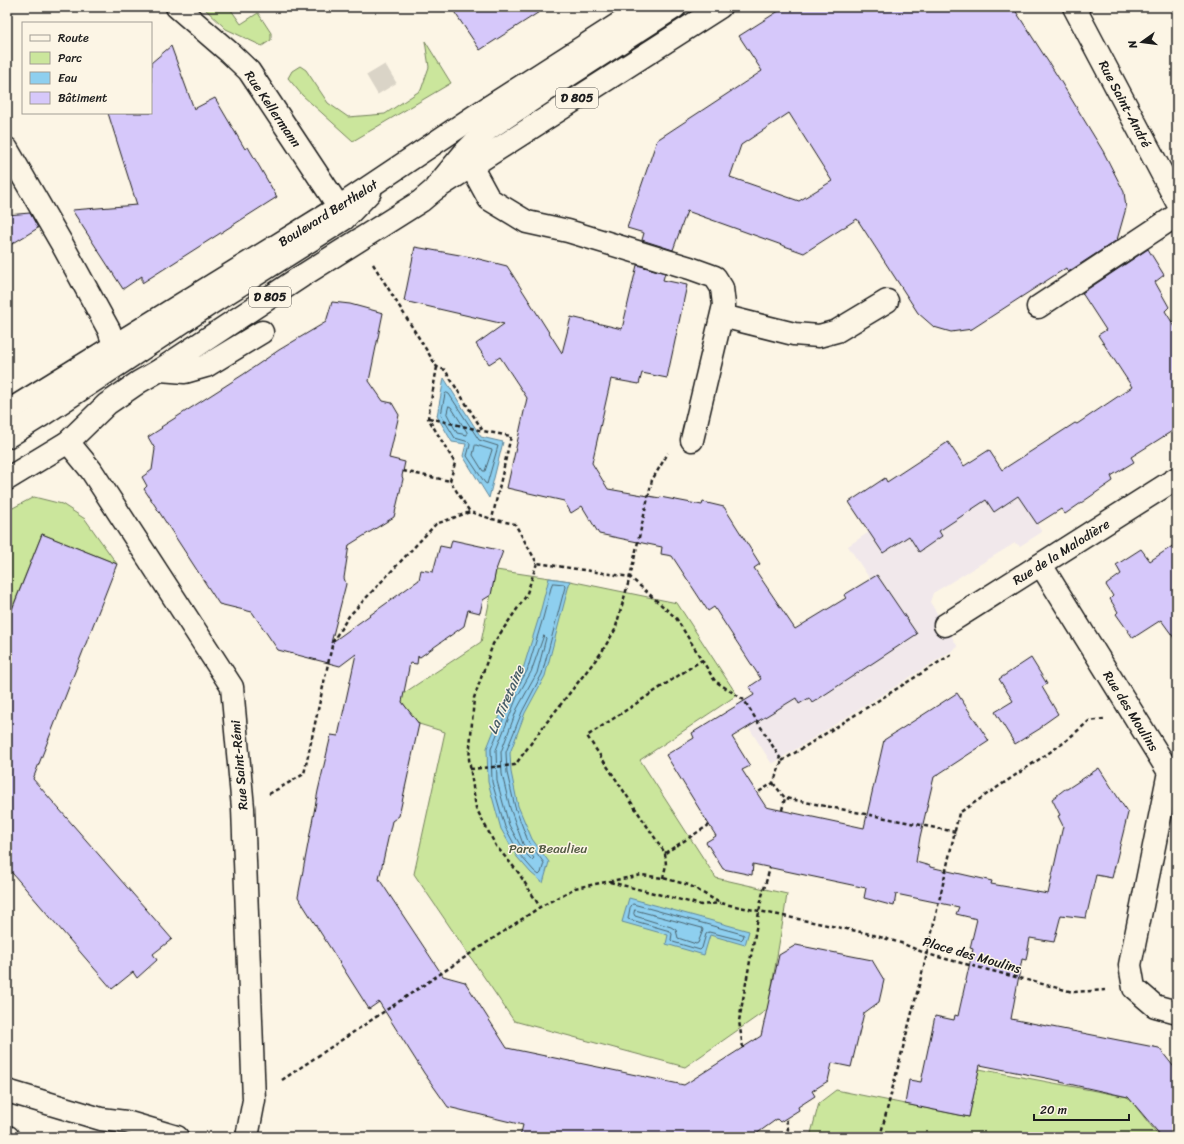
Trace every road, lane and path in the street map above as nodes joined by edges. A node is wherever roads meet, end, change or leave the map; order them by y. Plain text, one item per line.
1 (177, 7) edge
2 (645, 7) edge
3 (675, 7) edge
4 (720, 7) edge
5 (1074, 7) edge
6 (7, 149) edge
7 (471, 166) junction
8 (384, 178) junction
9 (434, 190) junction
10 (1177, 202) edge
11 (339, 207) junction
12 (1177, 215) edge
13 (379, 259) dead end
14 (887, 301) dead end
15 (1038, 306) dead end
16 (722, 316) junction
17 (262, 332) dead end
18 (114, 345) junction
19 (437, 367) junction
20 (160, 370) junction
21 (7, 412) edge
22 (428, 418) junction
23 (483, 431) junction
24 (7, 436) edge
25 (692, 440) joint
26 (68, 442) junction
27 (403, 471) dead end
28 (1177, 478) edge
29 (7, 479) edge
30 (450, 481) junction
31 (470, 512) junction
32 (492, 519) junction
33 (537, 563) junction
34 (1041, 565) junction
35 (630, 577) junction
36 (945, 625) dead end
37 (952, 654) dead end
38 (702, 660) junction
39 (1111, 717) dead end
40 (782, 761) junction
41 (470, 769) junction
42 (773, 783) junction
43 (757, 794) dead end
44 (785, 798) junction
45 (243, 808) junction
46 (782, 810) dead end
47 (709, 825) dead end
48 (956, 832) junction
49 (665, 853) junction
50 (770, 868) dead end
51 (663, 878) junction
52 (608, 882) junction
53 (720, 903) junction
54 (540, 906) junction
55 (760, 910) junction
56 (927, 954) junction
57 (1134, 988) junction
58 (1177, 1012) edge
59 (743, 1048) dead end
60 (7, 1091) edge
61 (254, 1100) junction
62 (786, 1118) dead end
63 (177, 1137) edge
64 (247, 1137) edge
65 (785, 1137) edge
66 (880, 1137) edge

1 - 11 street, Rue Kellermann
2 - 8 street, Boulevard Berthelot
3 - 9 street
4 - 7 street, D 805
5 - 10 street, Rue Saint-André
6 - 18 street
7 - 9 street, D 805
7 - 16 street
8 - 11 street, Boulevard Berthelot
8 - 24 street
9 - 20 street, D 805
11 - 18 street, Boulevard Berthelot
12 - 15 street
13 - 19 path
14 - 16 street
16 - 25 street
17 - 20 street
18 - 21 street, Boulevard Berthelot
19 - 22 path
19 - 23 path
20 - 26 street, D 805
22 - 23 path
22 - 30 path
23 - 32 path
25 - 35 path
26 - 29 street, D 805
26 - 45 street, Rue Saint-Rémi
27 - 30 path
28 - 34 street, Rue de la Malodière
30 - 31 path
31 - 32 path
31 - 45 path
32 - 33 path
33 - 35 path
33 - 41 path
34 - 36 street, Rue de la Malodière
34 - 57 street, Rue des Moulins
35 - 38 path
35 - 41 path
37 - 40 path
38 - 40 path
38 - 49 path
39 - 48 path
40 - 42 path
41 - 54 path
42 - 43 path
42 - 44 path
44 - 46 path
44 - 48 path
45 - 61 street, Rue Saint-Rémi
47 - 49 path
48 - 56 path
49 - 51 path
50 - 55 path
51 - 52 path
51 - 53 path
52 - 53 path
52 - 54 path
53 - 55 path, Place des Moulins
54 - 61 path
55 - 56 path, Place des Moulins
55 - 59 path
56 - 57 path, Place des Moulins
56 - 66 path
57 - 58 street
60 - 63 street
61 - 64 street, Rue Saint-Rémi
62 - 65 path

